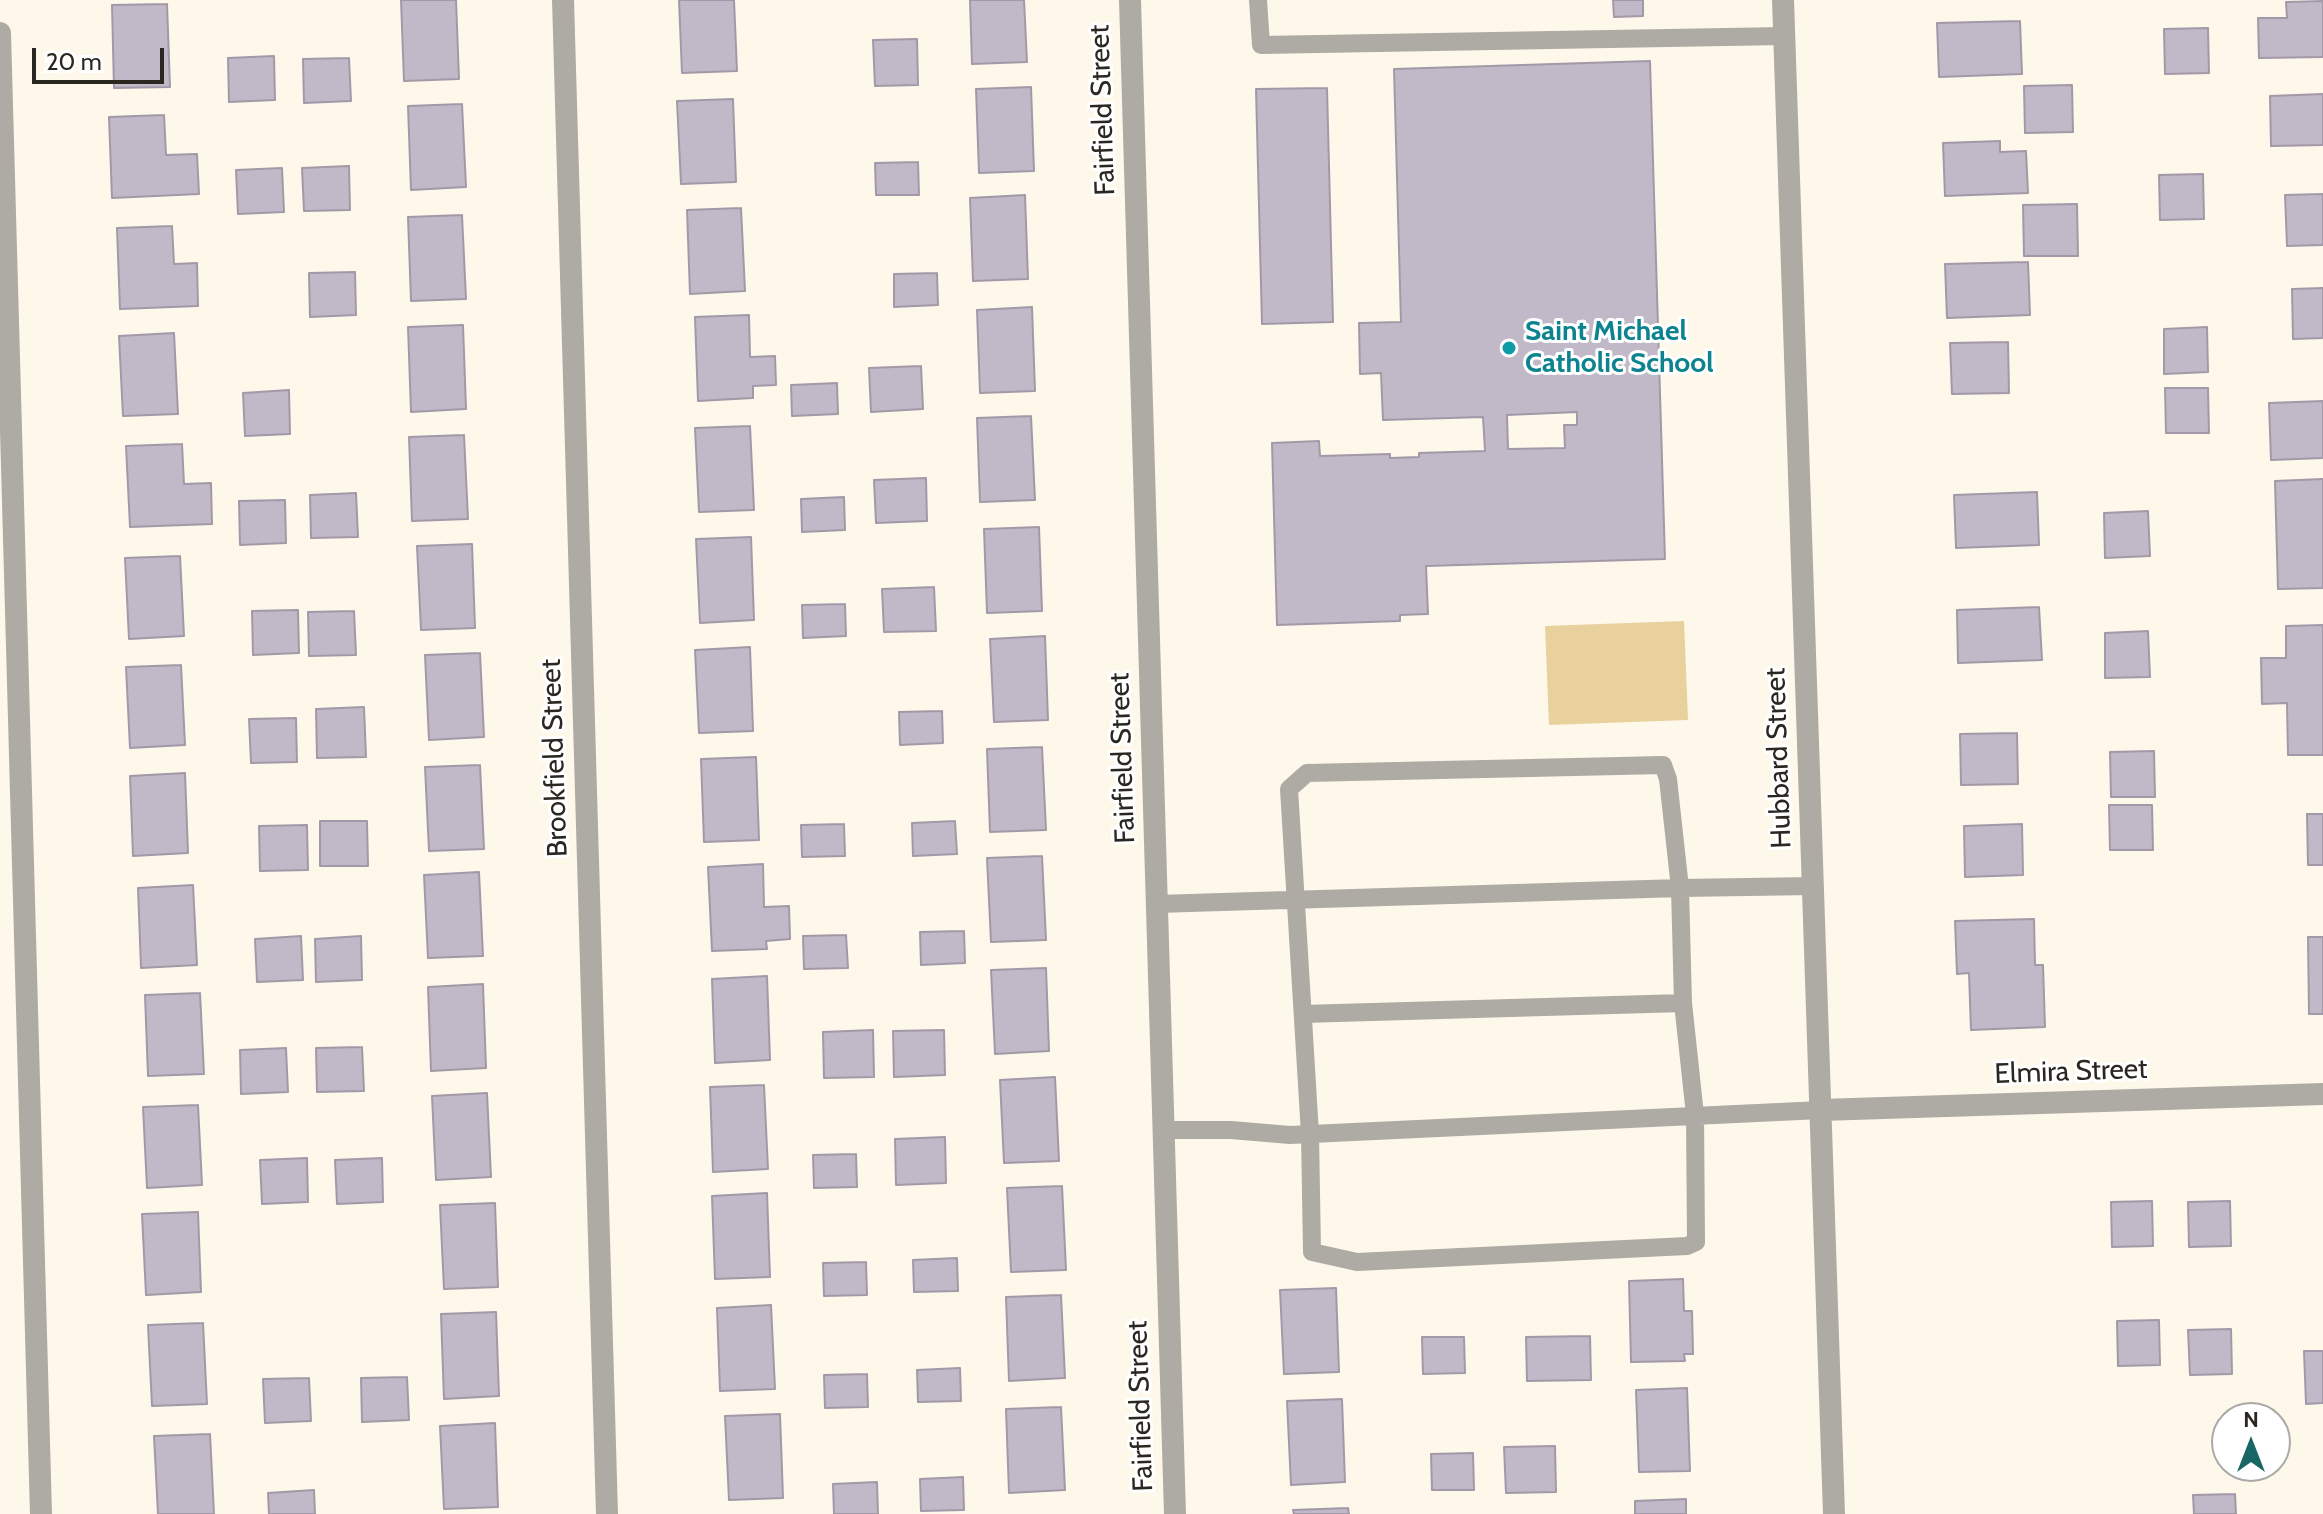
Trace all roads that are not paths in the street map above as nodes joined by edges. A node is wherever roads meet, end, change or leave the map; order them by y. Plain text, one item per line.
1 (563, 0) edge
2 (1130, 0) edge
3 (1258, 0) edge
4 (1783, 0) edge
5 (0, 33) edge
6 (1784, 36) junction
7 (1814, 886) junction
8 (1680, 888) junction
9 (1296, 900) junction
10 (1157, 904) junction
11 (1683, 1003) junction
12 (1303, 1014) junction
13 (2323, 1094) edge
14 (1821, 1110) junction
15 (1695, 1115) junction
16 (1163, 1130) junction
17 (1310, 1134) junction
18 (41, 1514) edge
19 (607, 1514) edge
20 (1175, 1514) edge
21 (1834, 1514) edge

1 - 19 street, Brookfield Street
2 - 10 street, Fairfield Street
3 - 6 lane
4 - 6 street, Hubbard Street
5 - 18 street
6 - 7 street, Hubbard Street
7 - 8 lane
7 - 14 street, Hubbard Street
8 - 9 lane
8 - 9 lane
8 - 11 lane
9 - 10 lane
9 - 12 lane
10 - 16 street, Fairfield Street
11 - 12 lane
11 - 15 lane
12 - 17 lane
13 - 14 street, Elmira Street
14 - 15 lane
14 - 21 street, Hubbard Street
15 - 17 lane
15 - 17 lane
16 - 17 lane
16 - 20 street, Fairfield Street

